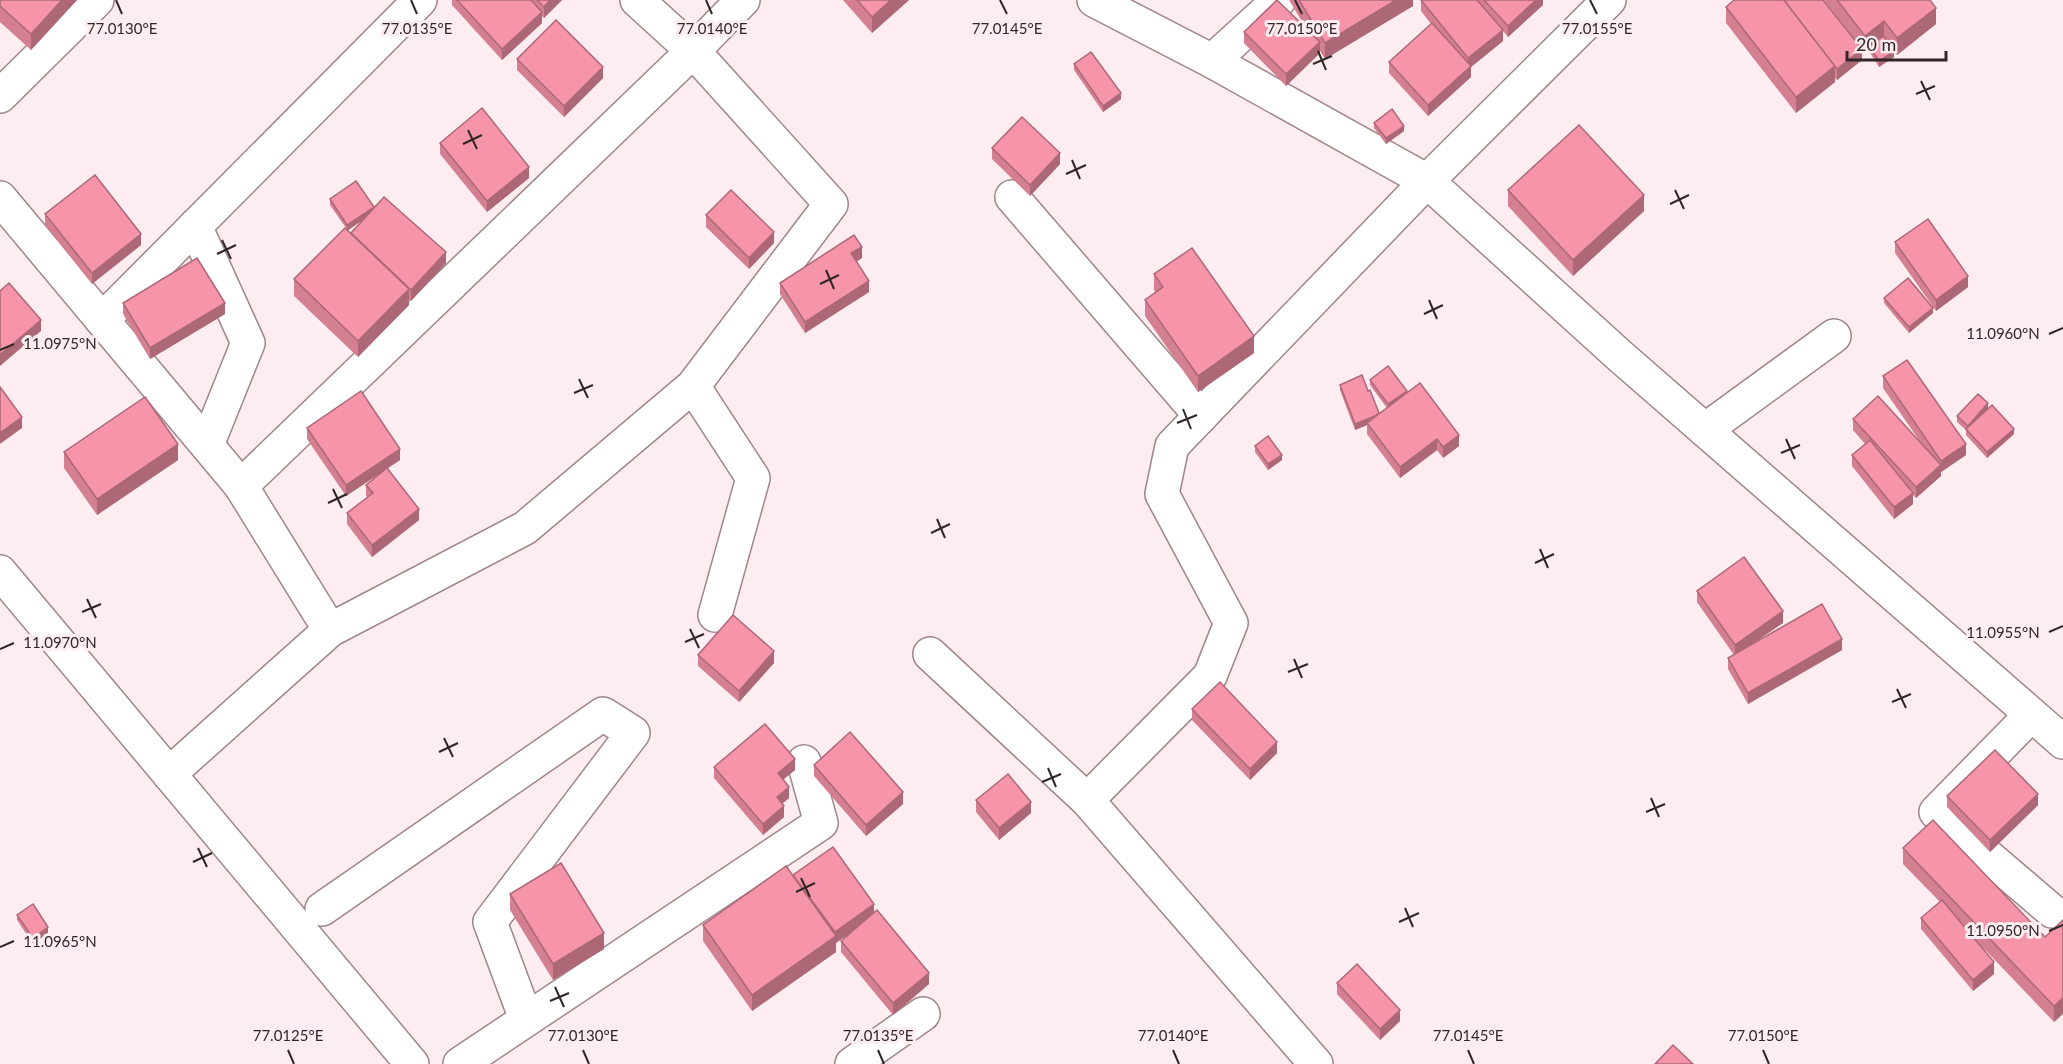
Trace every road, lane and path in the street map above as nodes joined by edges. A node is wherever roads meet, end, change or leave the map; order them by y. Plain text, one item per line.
1 (97, 0) edge
2 (420, 0) edge
3 (637, 0) edge
4 (743, 0) edge
5 (1094, 0) edge
6 (1279, 0) edge
7 (1609, 0) edge
8 (693, 51) junction
9 (1212, 61) junction
10 (0, 96) edge
11 (1427, 181) junction
12 (1012, 197) dead end
13 (0, 198) edge
14 (195, 226) junction
15 (102, 320) junction
16 (1834, 336) dead end
17 (693, 386) junction
18 (1201, 416) junction
19 (1705, 430) junction
20 (207, 446) junction
21 (241, 486) junction
22 (0, 572) edge
23 (715, 615) dead end
24 (330, 630) junction
25 (930, 654) dead end
26 (2031, 715) junction
27 (2063, 742) edge
28 (804, 762) dead end
29 (169, 774) junction
30 (1087, 801) junction
31 (322, 909) dead end
32 (2052, 911) dead end
33 (923, 1014) dead end
34 (526, 1019) junction
35 (412, 1064) edge
36 (460, 1064) edge
37 (852, 1064) edge
38 (1316, 1064) edge

1 - 10 street
2 - 14 street
3 - 8 street
4 - 8 street
5 - 9 street
6 - 9 street
7 - 11 street
8 - 17 street
8 - 21 street
9 - 11 street
11 - 18 street
11 - 19 street
12 - 18 street
13 - 15 street
14 - 15 street
14 - 20 street
15 - 20 street
16 - 19 street
17 - 23 street
17 - 24 street
18 - 30 street
19 - 26 street
20 - 21 street
21 - 24 street
22 - 29 street
24 - 29 street
25 - 30 street
26 - 27 street
26 - 32 street
28 - 34 street
29 - 35 street
30 - 38 street
31 - 34 street
33 - 37 street
34 - 36 street

